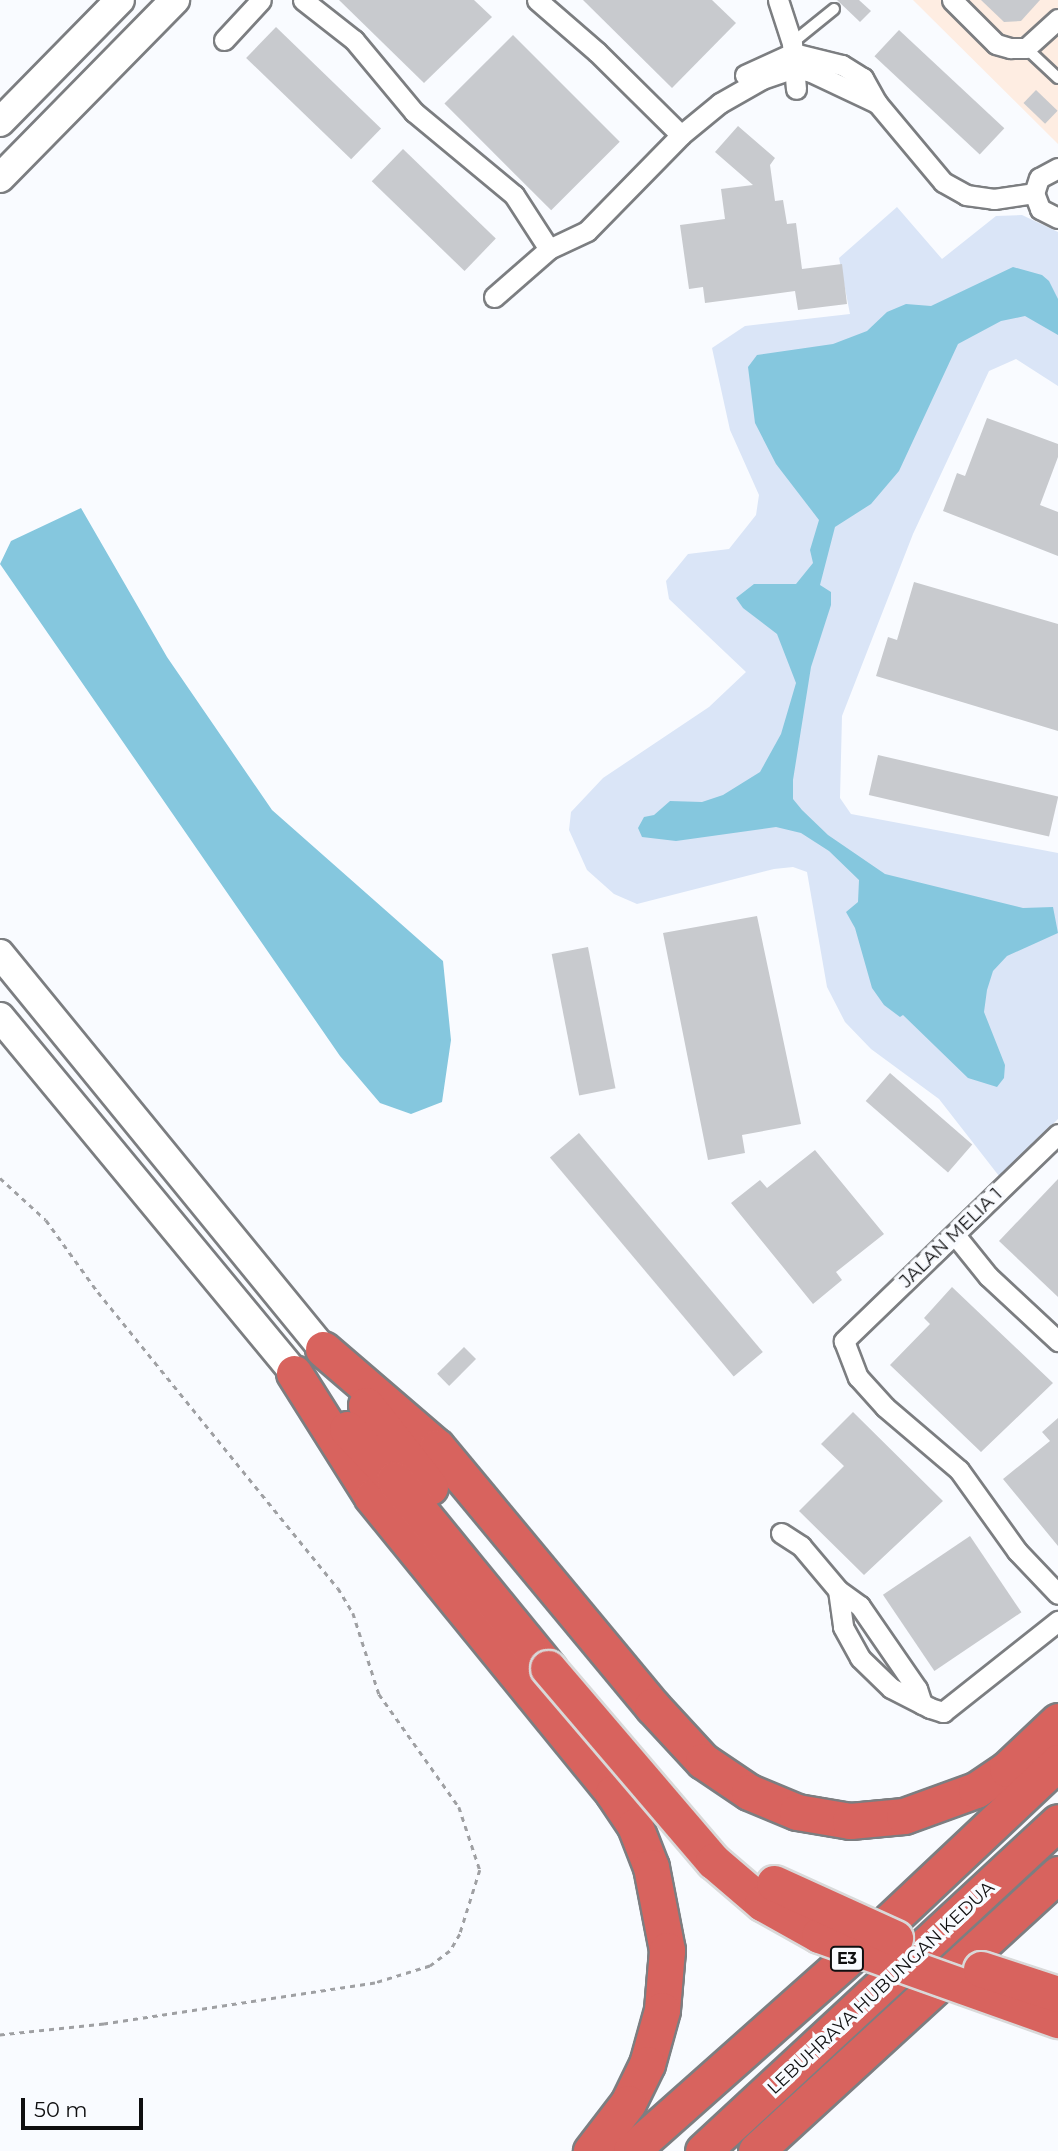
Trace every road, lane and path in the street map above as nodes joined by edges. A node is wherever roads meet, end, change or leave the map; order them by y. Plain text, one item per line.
1 (120, 0) edge
2 (175, 0) edge
3 (261, 0) edge
4 (303, 0) edge
5 (537, 0) edge
6 (778, 0) edge
7 (955, 1) edge
8 (834, 9) dead end
9 (1058, 19) edge
10 (224, 40) dead end
11 (1026, 48) junction
12 (793, 55) junction
13 (1058, 78) edge
14 (796, 89) dead end
15 (0, 122) edge
16 (681, 135) junction
17 (1058, 168) edge
18 (0, 178) edge
19 (1034, 193) junction
20 (1058, 218) edge
21 (549, 249) junction
22 (494, 297) dead end
23 (0, 954) edge
24 (0, 1017) edge
25 (1058, 1134) edge
26 (0, 1178) edge
27 (955, 1235) junction
28 (1058, 1341) edge
29 (323, 1349) junction
30 (294, 1373) junction
31 (781, 1533) dead end
32 (838, 1590) junction
33 (1058, 1594) edge
34 (1058, 1621) edge
35 (557, 1660) junction
36 (922, 1704) junction
37 (1058, 1721) edge
38 (1058, 1762) edge
39 (1058, 1822) edge
40 (1058, 1874) edge
41 (1058, 1994) edge
42 (1058, 2020) edge
43 (0, 2035) edge
44 (608, 2147) edge
45 (703, 2151) edge
46 (756, 2151) edge

1 - 15 street
2 - 18 street
3 - 10 street
4 - 21 street
5 - 16 street
6 - 12 street
7 - 11 street
8 - 12 lane
9 - 11 street
11 - 13 lane
12 - 14 street
12 - 16 street
12 - 19 street
16 - 21 street
17 - 19 street
19 - 20 street
21 - 22 street
23 - 29 street
24 - 30 street
25 - 27 street, JALAN MELIA 1
26 - 43 path
27 - 28 street
27 - 33 street, JALAN MELIA 1
29 - 35 highway
29 - 37 highway
30 - 35 highway
30 - 44 highway
31 - 32 street
32 - 36 street
32 - 36 street
34 - 36 street
35 - 41 highway, bridge
35 - 42 highway, bridge
38 - 44 highway, E3
39 - 45 highway, LEBUHRAYA HUBUNGAN KEDUA / E3
40 - 46 highway

